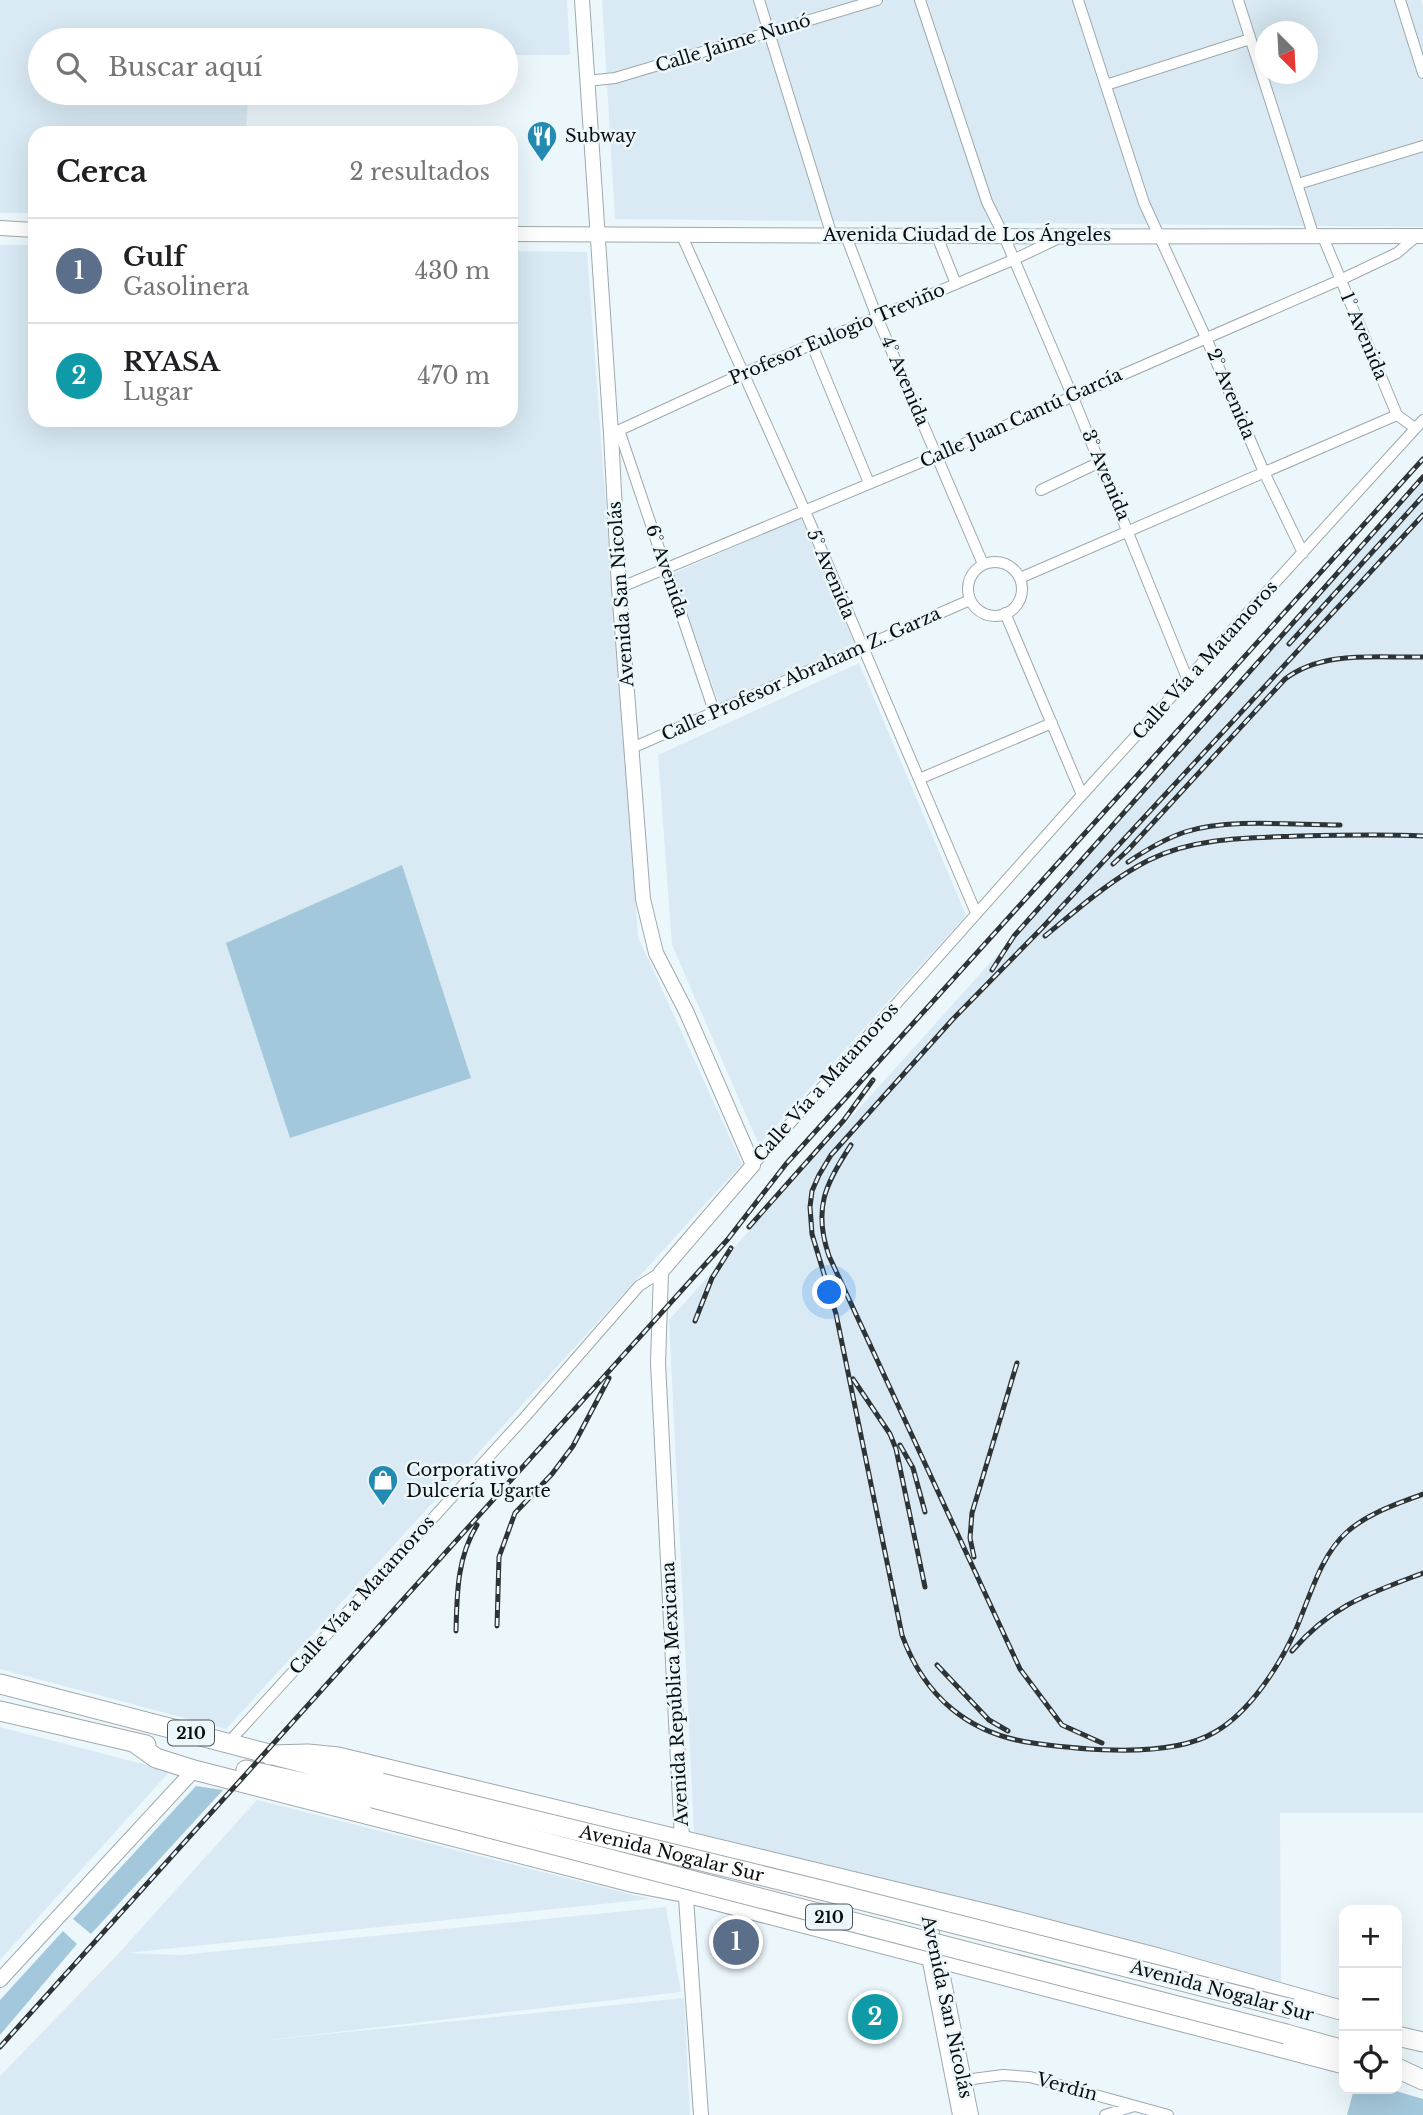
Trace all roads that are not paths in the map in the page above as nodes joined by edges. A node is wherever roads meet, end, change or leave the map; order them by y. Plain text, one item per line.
1 (582, 0) edge
2 (759, 0) edge
3 (877, 0) edge
4 (920, 0) edge
5 (1078, 0) edge
6 (1238, 0) edge
7 (1400, 0) edge
8 (768, 33) junction
9 (1250, 39) junction
10 (1423, 73) edge
11 (587, 81) junction
12 (1106, 85) junction
13 (1423, 146) edge
14 (1297, 184) junction
15 (0, 228) edge
16 (28, 230) edge
17 (518, 234) edge
18 (597, 235) junction
19 (1159, 235) junction
20 (682, 236) junction
21 (839, 236) junction
22 (937, 236) junction
23 (1004, 236) junction
24 (1064, 236) junction
25 (1420, 236) edge
26 (1318, 237) junction
27 (1013, 260) junction
28 (1340, 280) junction
29 (956, 284) junction
30 (877, 317) junction
31 (1206, 338) junction
32 (812, 345) junction
33 (744, 373) junction
34 (1072, 395) junction
35 (1397, 415) junction
36 (1419, 424) edge
37 (615, 432) junction
38 (936, 456) junction
39 (1100, 462) junction
40 (1264, 472) junction
41 (869, 483) junction
42 (1041, 490) dead end
43 (805, 511) junction
44 (1129, 531) junction
45 (1303, 553) junction
46 (983, 564) junction
47 (666, 569) junction
48 (1020, 578) junction
49 (619, 588) junction
50 (970, 600) junction
51 (1005, 613) junction
52 (861, 646) junction
53 (1187, 678) junction
54 (715, 711) junction
55 (1052, 723) junction
56 (632, 748) junction
57 (919, 779) junction
58 (1082, 795) junction
59 (976, 913) junction
60 (752, 1165) junction
61 (661, 1272) junction
62 (0, 1684) edge
63 (0, 1712) edge
64 (135, 1743) junction
65 (228, 1743) junction
66 (270, 1755) junction
67 (194, 1770) junction
68 (377, 1791) junction
69 (603, 1822) junction
70 (682, 1840) junction
71 (740, 1854) junction
72 (792, 1866) junction
73 (584, 1869) junction
74 (635, 1883) junction
75 (687, 1892) junction
76 (923, 1900) junction
77 (764, 1912) junction
78 (996, 1916) junction
79 (934, 1955) junction
80 (971, 1966) junction
81 (0, 1980) edge
82 (1339, 2010) edge
83 (1339, 2022) edge
84 (1401, 2031) edge
85 (1402, 2037) edge
86 (1420, 2041) edge
87 (1339, 2049) edge
88 (1339, 2063) edge
89 (1402, 2070) edge
90 (1402, 2077) edge
91 (965, 2080) junction
92 (1423, 2080) edge
93 (1134, 2106) junction
94 (701, 2115) edge
95 (960, 2115) edge
96 (971, 2115) edge
97 (1105, 2115) edge
98 (1168, 2115) edge

1 - 11 street, Avenida San Nicolás
2 - 8 street, 4° Avenida
3 - 8 street, Calle Jaime Nunó
4 - 23 street, 3° Avenida
5 - 12 street, 2° Avenida
6 - 9 street, 1° Avenida
7 - 10 street
8 - 11 street, Calle Jaime Nunó
8 - 21 street, 4° Avenida
9 - 12 street
9 - 14 street, 1° Avenida
11 - 18 street, Avenida San Nicolás
12 - 19 street, 2° Avenida
13 - 14 street
14 - 26 street, 1° Avenida
15 - 16 street
17 - 18 street, Avenida Ciudad de Los Ángeles
18 - 20 street, Avenida Ciudad de Los Ángeles
18 - 37 street, Avenida San Nicolás
19 - 24 street, Avenida Ciudad de Los Ángeles
19 - 26 street, Avenida Ciudad de Los Ángeles
19 - 31 street, 2° Avenida
20 - 21 street, Avenida Ciudad de Los Ángeles
20 - 33 street, 5° Avenida
21 - 22 street, Avenida Ciudad de Los Ángeles
21 - 30 street, 4° Avenida
22 - 23 street, Avenida Ciudad de Los Ángeles
22 - 29 street
23 - 24 street, Avenida Ciudad de Los Ángeles
23 - 27 street, 3° Avenida
24 - 27 street, Profesor Eulogio Treviño
25 - 26 street, Avenida Ciudad de Los Ángeles
25 - 28 street, Calle Juan Cantú García
26 - 28 street, 1° Avenida
27 - 29 street, Profesor Eulogio Treviño
27 - 34 street, 3° Avenida
28 - 31 street, Calle Juan Cantú García
28 - 35 street, 1° Avenida
29 - 30 street, Profesor Eulogio Treviño
30 - 32 street, Profesor Eulogio Treviño
30 - 38 street, 4° Avenida
31 - 34 street, Calle Juan Cantú García
31 - 40 street, 2° Avenida
32 - 33 street, Profesor Eulogio Treviño
32 - 41 street
33 - 37 street, Profesor Eulogio Treviño
33 - 43 street, 5° Avenida
34 - 38 street, Calle Juan Cantú García
34 - 39 street, 3° Avenida
35 - 36 street
35 - 40 street
36 - 45 street, Calle Vía a Matamoros
37 - 47 street, 6° Avenida
37 - 49 street, Avenida San Nicolás
38 - 41 street, Calle Juan Cantú García
38 - 46 street, 4° Avenida
39 - 42 street
39 - 44 street, 3° Avenida
40 - 44 street
40 - 45 street, 2° Avenida
41 - 43 street, Calle Juan Cantú García
43 - 47 street, Calle Juan Cantú García
43 - 52 street, 5° Avenida
44 - 48 street
44 - 53 street, 3° Avenida
45 - 53 street, Calle Vía a Matamoros
46 - 48 street
46 - 50 street
47 - 49 street, Calle Juan Cantú García
47 - 54 street, 6° Avenida
48 - 51 street
49 - 56 street, Avenida San Nicolás
50 - 51 street
50 - 52 street, Calle Profesor Abraham Z. Garza
51 - 55 street
52 - 54 street, Calle Profesor Abraham Z. Garza
52 - 57 street, 5° Avenida
53 - 58 street, Calle Vía a Matamoros
54 - 56 street, Calle Profesor Abraham Z. Garza
55 - 57 street
55 - 58 street
56 - 60 street, Avenida San Nicolás
57 - 59 street, 5° Avenida
58 - 59 street, Calle Vía a Matamoros
59 - 60 street, Calle Vía a Matamoros
60 - 61 street, Calle Vía a Matamoros
61 - 65 street, Calle Vía a Matamoros
61 - 70 street, Avenida República Mexicana
62 - 65 highway, Avenida Nogalar Sur / 210
63 - 64 highway, Avenida Nogalar Sur / 210
64 - 67 highway
64 - 68 highway, Avenida Nogalar Sur / 210
65 - 66 highway, Avenida Nogalar Sur / 210
66 - 68 highway, Avenida Nogalar Sur / 210
66 - 69 highway
67 - 73 highway
67 - 81 street
68 - 83 highway, Avenida Nogalar Sur / 210, bridge
68 - 87 highway, Avenida Nogalar Sur / 210, bridge
69 - 70 highway
69 - 73 highway
70 - 71 highway
70 - 74 highway
70 - 75 street, Avenida República Mexicana
71 - 72 highway
71 - 75 highway
72 - 76 highway
72 - 77 highway
73 - 74 highway
74 - 75 highway
75 - 77 highway
75 - 94 street, Avenida República Mexicana
76 - 78 highway
76 - 79 street, Avenida San Nicolás
77 - 79 highway
78 - 79 highway
78 - 80 highway
78 - 82 highway
79 - 80 highway
79 - 91 street, Avenida San Nicolás
79 - 95 street, Avenida San Nicolás
80 - 88 highway
84 - 86 highway
85 - 86 highway
89 - 92 highway
90 - 92 highway
91 - 93 street, Verdín
91 - 96 street, Avenida San Nicolás
93 - 97 street
93 - 98 street, Verdín

